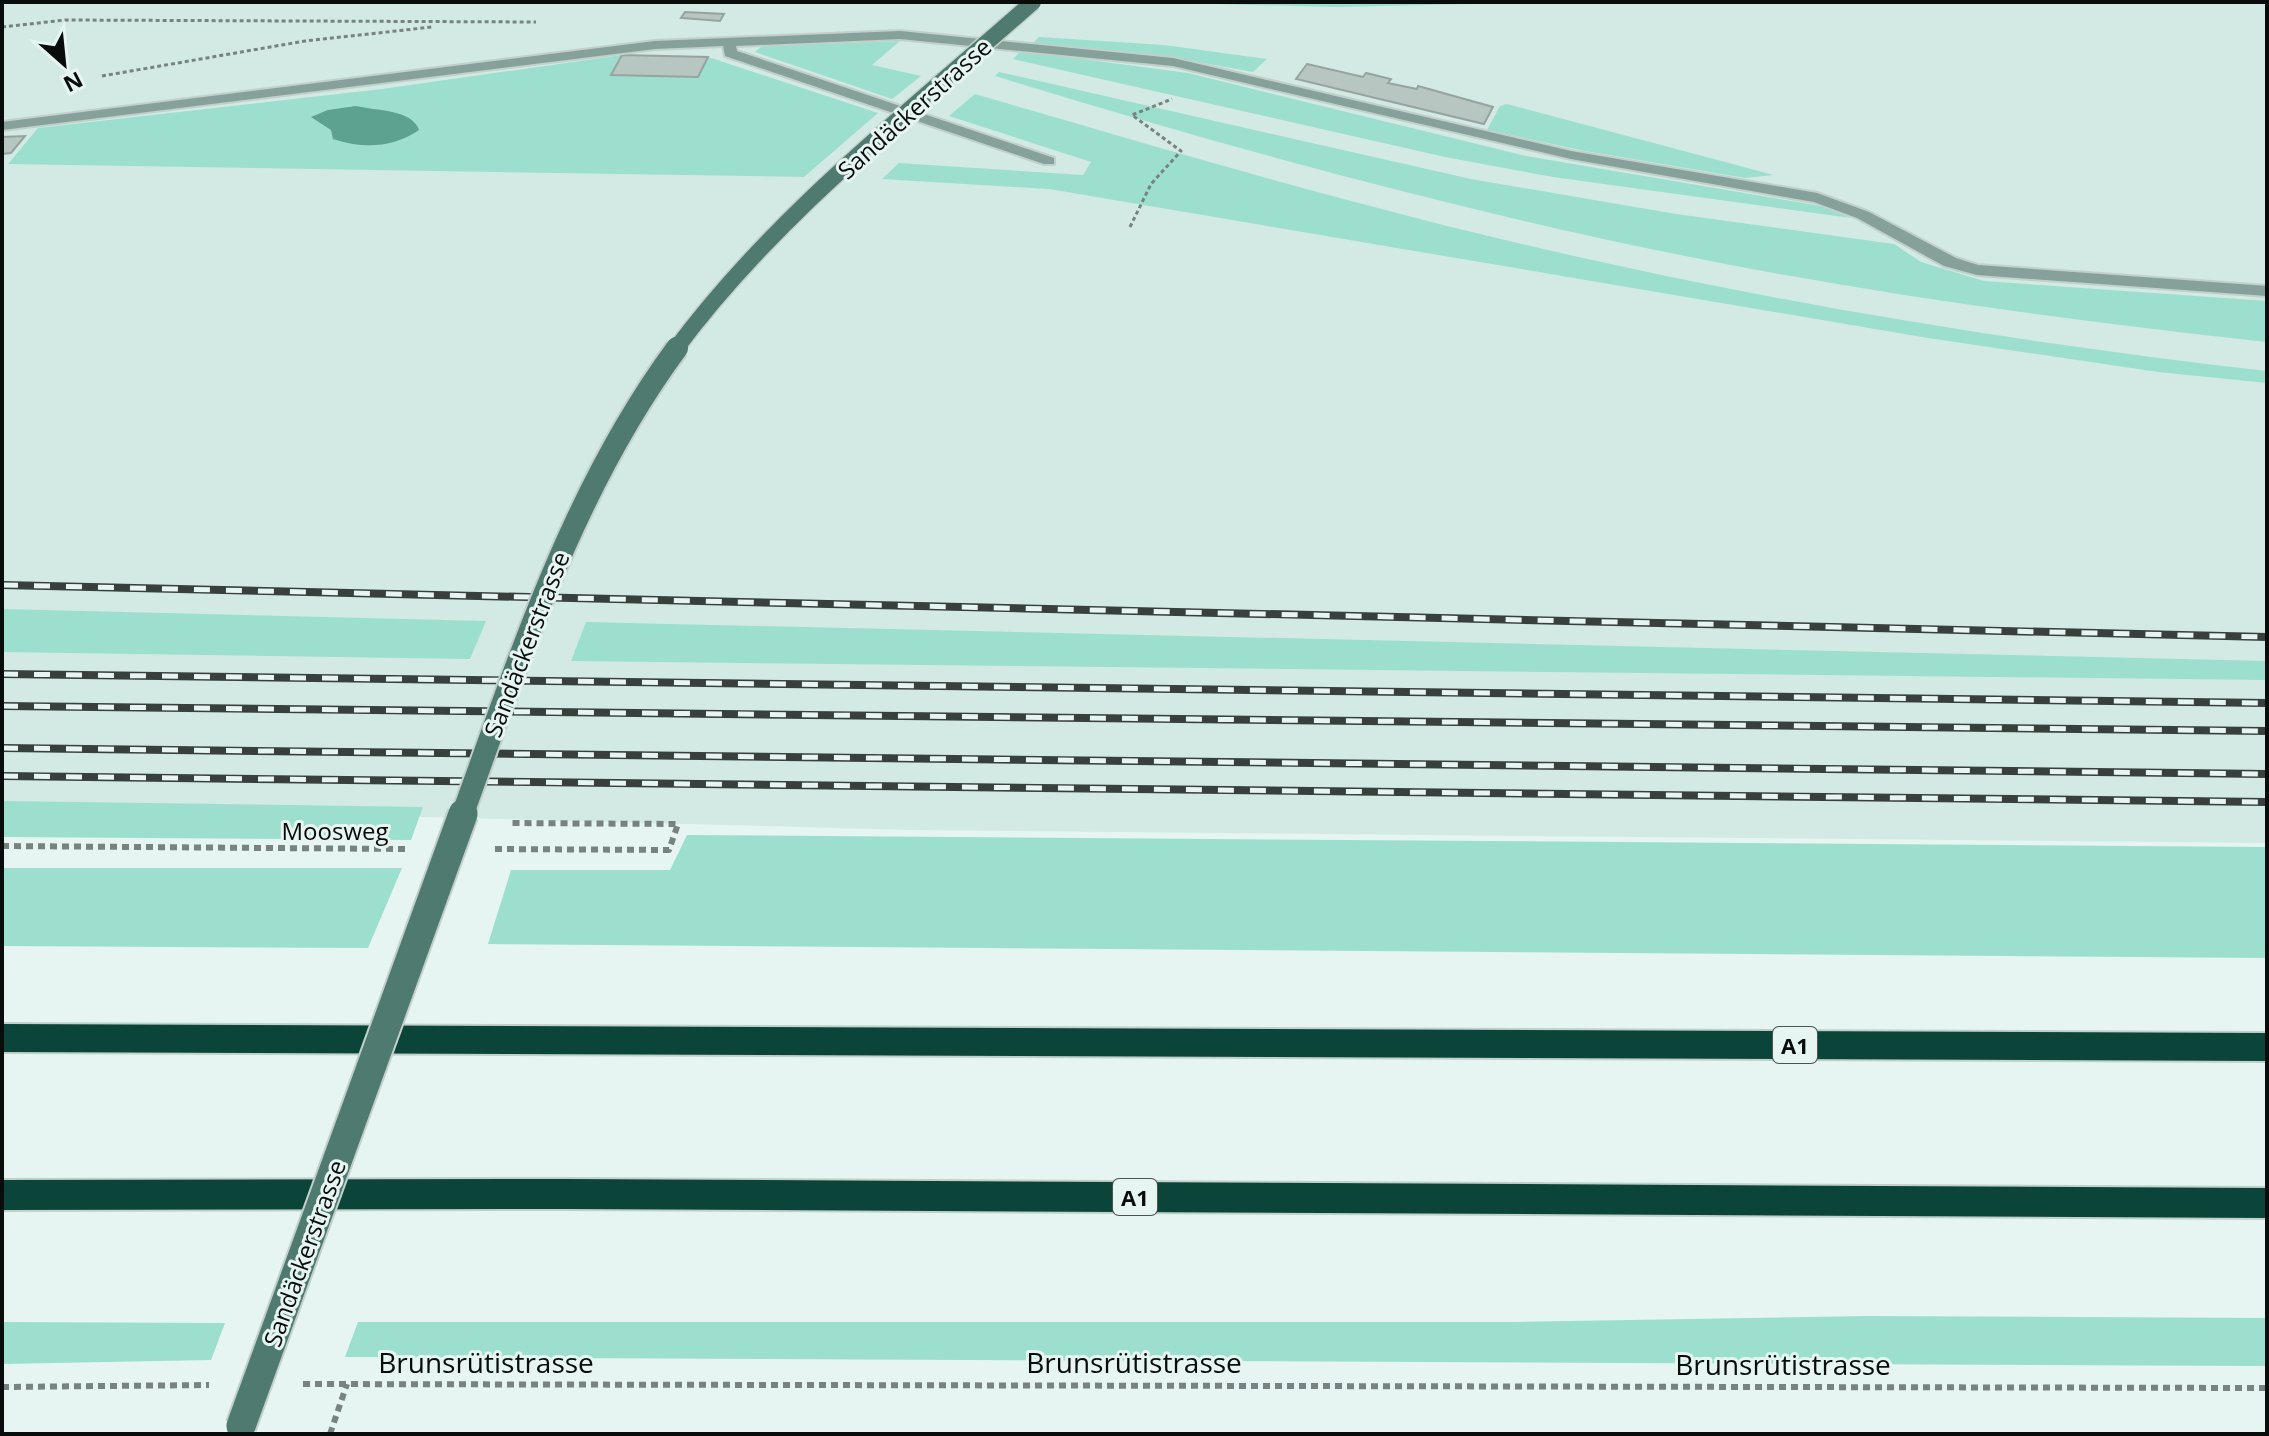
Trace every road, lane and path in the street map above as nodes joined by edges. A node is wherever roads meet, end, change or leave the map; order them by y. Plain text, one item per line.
1 (1033, 2) edge
2 (539, 22) dead end
3 (453, 24) junction
4 (2, 27) edge
5 (729, 41) junction
6 (94, 77) dead end
7 (1183, 95) dead end
8 (2, 126) edge
9 (1049, 161) dead end
10 (1130, 227) dead end
11 (2267, 291) edge
12 (508, 823) dead end
13 (2, 846) edge
14 (415, 849) dead end
15 (478, 849) dead end
16 (2, 1038) edge
17 (2267, 1047) edge
18 (2, 1195) edge
19 (2267, 1203) edge
20 (300, 1384) dead end
21 (347, 1384) junction
22 (222, 1385) dead end
23 (2, 1387) edge
24 (2267, 1388) edge
25 (241, 1426) dead end
26 (330, 1434) edge

1 - 25 street, Sandäckerstrasse, bridge
2 - 3 path
3 - 4 path
3 - 6 path
5 - 8 lane
5 - 9 lane
5 - 11 lane
7 - 10 path
12 - 15 path
13 - 14 path, Moosweg
16 - 17 highway, A1
18 - 19 highway, A1
20 - 21 path, Brunsrütistrasse
21 - 24 path, Brunsrütistrasse
21 - 26 path
22 - 23 path

